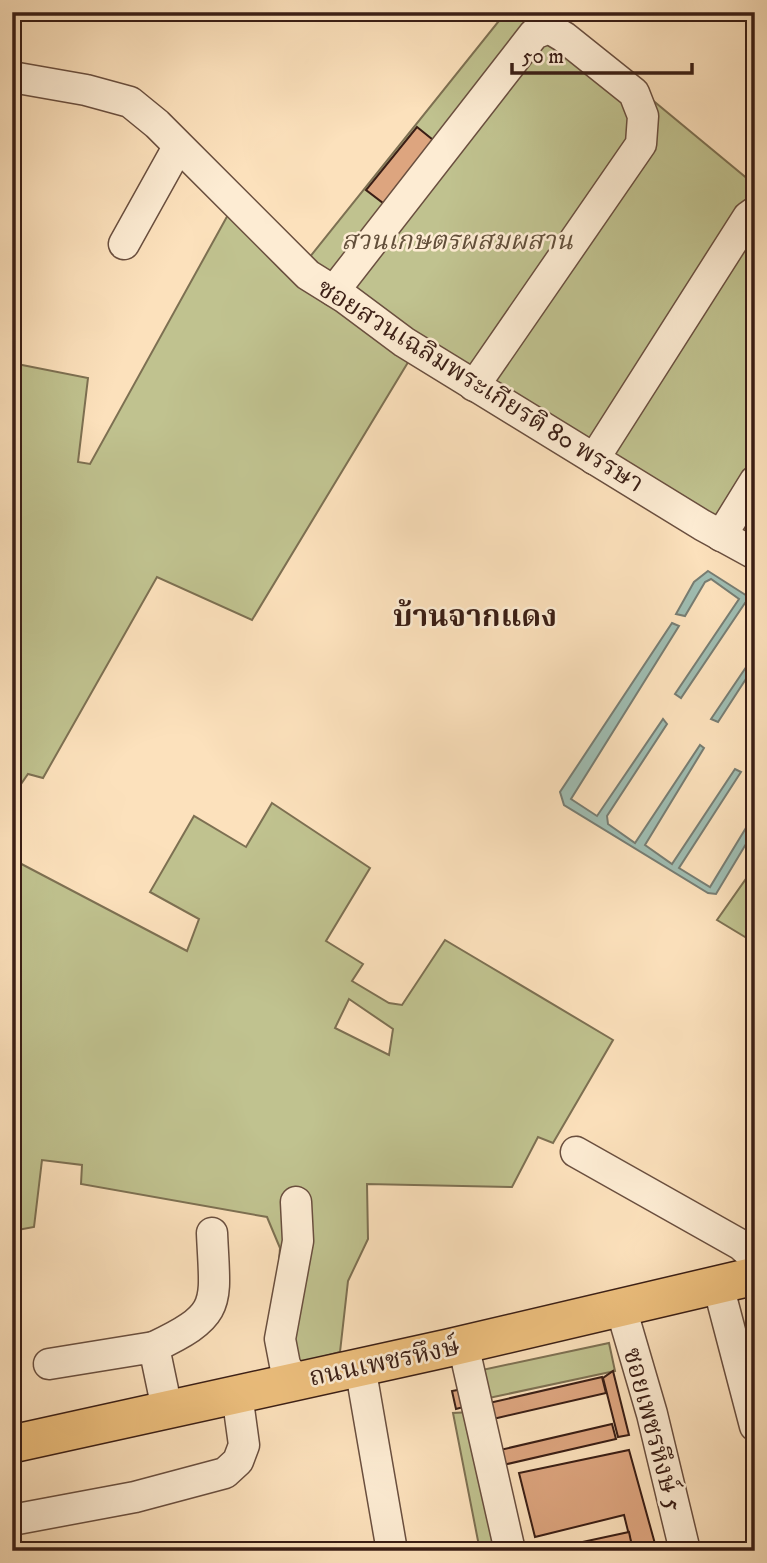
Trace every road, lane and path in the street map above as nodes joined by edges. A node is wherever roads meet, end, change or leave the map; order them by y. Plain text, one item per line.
1 (12, 77) edge
2 (178, 147) junction
3 (755, 212) edge
4 (124, 244) dead end
5 (334, 291) junction
6 (474, 386) junction
7 (594, 459) junction
8 (755, 481) edge
9 (722, 536) junction
10 (755, 554) edge
11 (576, 1152) dead end
12 (296, 1202) dead end
13 (212, 1233) dead end
14 (755, 1264) edge
15 (755, 1276) edge
16 (719, 1285) junction
17 (621, 1308) junction
18 (463, 1344) junction
19 (154, 1347) junction
20 (49, 1364) dead end
21 (360, 1366) junction
22 (295, 1381) junction
23 (237, 1394) junction
24 (167, 1409) junction
25 (755, 1426) edge
26 (12, 1444) edge
27 (12, 1520) edge
28 (392, 1551) edge
29 (510, 1551) edge
30 (685, 1551) edge

1 - 2 street, ซอยสวนเฉลิมพระเกียรติ 80 พรรษา
2 - 4 street
2 - 5 street, ซอยสวนเฉลิมพระเกียรติ 80 พรรษา
3 - 7 street
5 - 6 street, ซอยสวนเฉลิมพระเกียรติ 80 พรรษา
5 - 6 street
6 - 7 street, ซอยสวนเฉลิมพระเกียรติ 80 พรรษา
7 - 9 street, ซอยสวนเฉลิมพระเกียรติ 80 พรรษา
8 - 9 street
9 - 10 street, ซอยสวนเฉลิมพระเกียรติ 80 พรรษา
11 - 14 street
12 - 22 street
13 - 19 street
15 - 16 main road, ถนนเพชรหึงษ์
16 - 17 main road, ถนนเพชรหึงษ์
16 - 25 street
17 - 18 main road, ถนนเพชรหึงษ์
17 - 30 street, ซอยเพชรหึงษ์ 5
18 - 21 main road, ถนนเพชรหึงษ์
18 - 29 street
19 - 20 street
19 - 24 street
21 - 22 main road, ถนนเพชรหึงษ์
21 - 28 street
22 - 23 main road, ถนนเพชรหึงษ์
23 - 24 main road, ถนนเพชรหึงษ์
23 - 27 street
24 - 26 main road, ถนนเพชรหึงษ์

